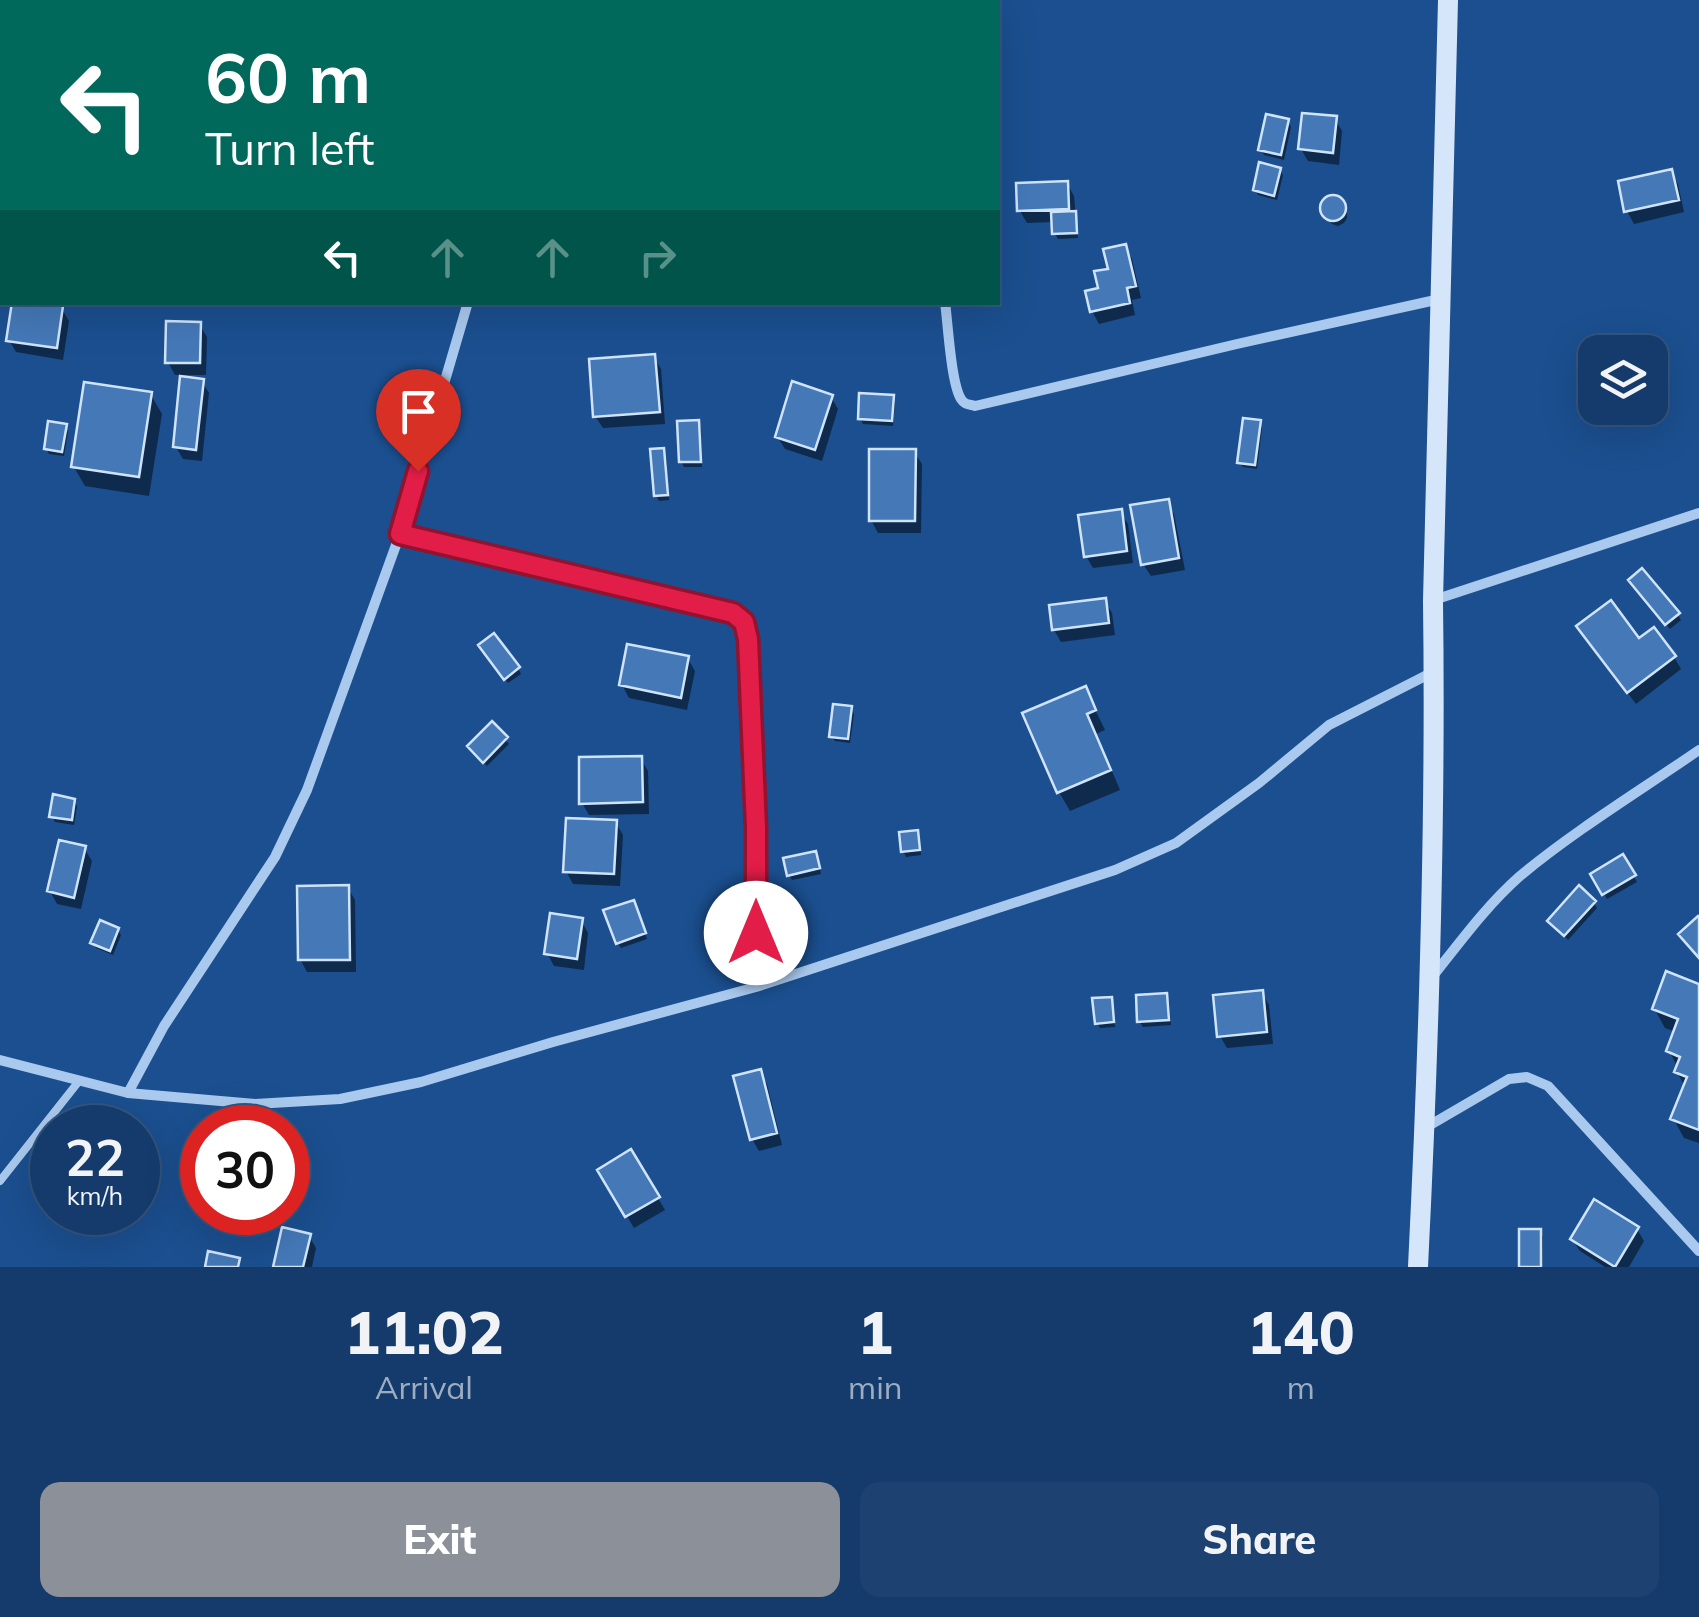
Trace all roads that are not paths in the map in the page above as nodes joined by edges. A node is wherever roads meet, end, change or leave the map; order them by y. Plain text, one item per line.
1 (1448, 0) edge
2 (1441, 299) junction
3 (467, 305) edge
4 (945, 305) edge
5 (1699, 513) edge
6 (400, 534) junction
7 (1433, 601) junction
8 (1434, 672) junction
9 (1699, 750) edge
10 (1429, 981) junction
11 (756, 987) junction
12 (0, 1060) edge
13 (79, 1081) junction
14 (128, 1093) junction
15 (1425, 1128) junction
16 (0, 1181) edge
17 (1699, 1251) edge
18 (1418, 1267) edge

1 - 2 main road
2 - 4 street
2 - 7 main road
3 - 6 street
5 - 7 street
6 - 11 street
6 - 14 street
7 - 8 main road
8 - 10 main road
8 - 11 street
9 - 10 street
10 - 15 main road
11 - 14 street
12 - 13 street
13 - 14 street
13 - 16 lane
15 - 17 street
15 - 18 main road

